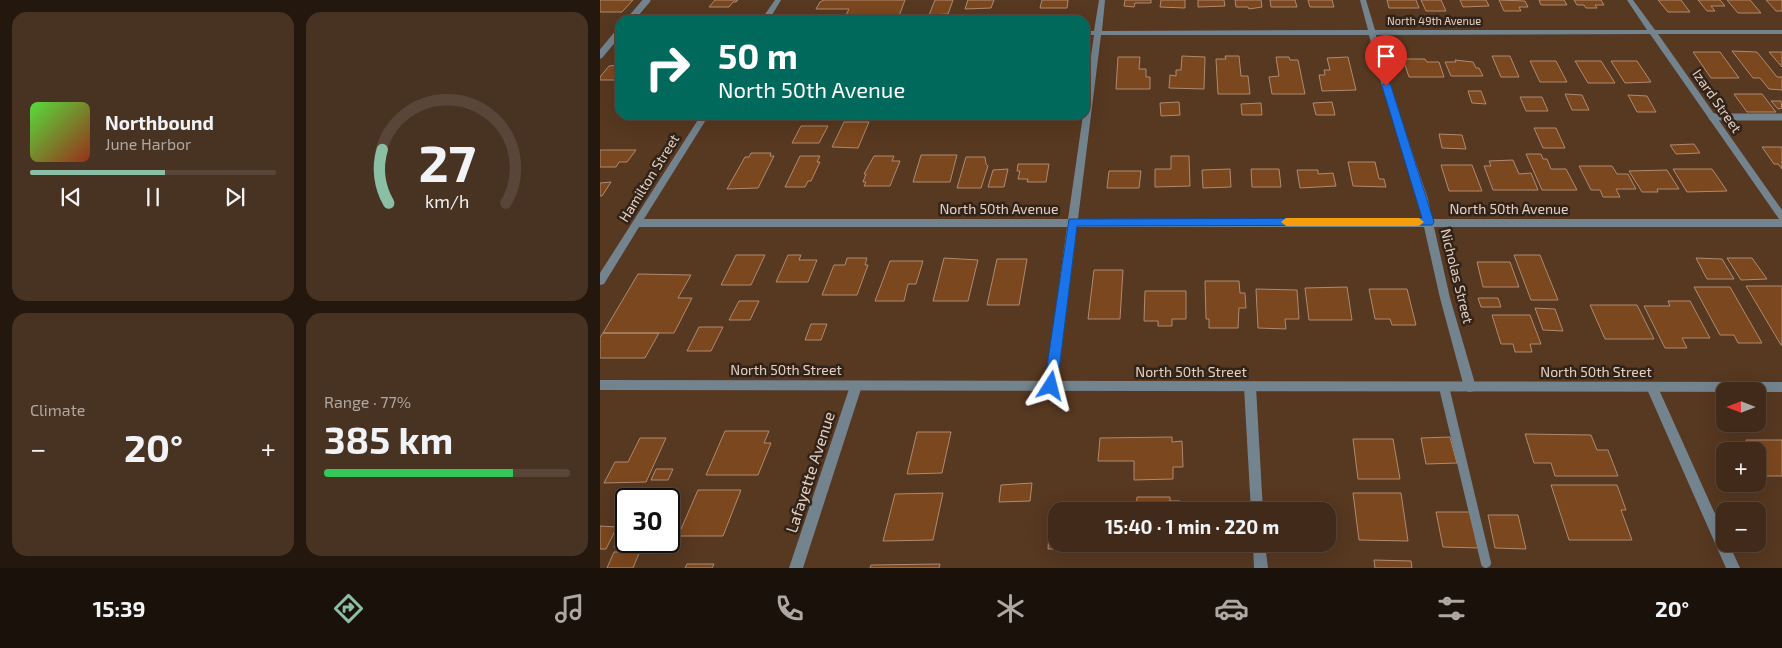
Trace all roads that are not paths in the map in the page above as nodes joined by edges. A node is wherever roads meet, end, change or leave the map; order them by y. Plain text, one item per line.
1 (647, 0) edge
2 (778, 0) edge
3 (1102, 0) edge
4 (1363, 0) edge
5 (1630, 0) edge
6 (634, 15) edge
7 (768, 15) edge
8 (1371, 32) junction
9 (1653, 32) junction
10 (1782, 32) edge
11 (1090, 33) edge
12 (1097, 33) junction
13 (615, 38) edge
14 (600, 55) edge
15 (1090, 86) edge
16 (1712, 117) junction
17 (1782, 117) edge
18 (702, 120) edge
19 (1085, 120) edge
20 (1782, 217) edge
21 (1072, 222) junction
22 (1429, 222) junction
23 (637, 223) junction
24 (1782, 223) edge
25 (600, 281) edge
26 (600, 385) edge
27 (856, 386) junction
28 (1051, 386) junction
29 (1652, 386) junction
30 (1782, 386) edge
31 (1250, 387) junction
32 (1444, 387) junction
33 (1470, 387) junction
34 (1257, 502) edge
35 (1260, 552) edge
36 (1486, 563) dead end
37 (796, 568) edge
38 (1261, 568) edge
39 (1733, 568) edge

1 - 6 lane
2 - 7 street
3 - 12 street
4 - 8 street, Nicholas Street
5 - 9 street, Izard Street
8 - 9 street, North 49th Avenue
8 - 12 street, North 49th Avenue
8 - 22 street, Nicholas Street
9 - 10 street, North 49th Avenue
9 - 16 street, Izard Street
11 - 12 street, North 49th Avenue
12 - 15 street
13 - 14 lane
16 - 17 lane
16 - 20 street, Izard Street
18 - 23 street, Hamilton Street
19 - 21 street
21 - 22 street, North 50th Avenue
21 - 23 street, North 50th Avenue
21 - 28 street
22 - 24 street, North 50th Avenue
22 - 33 street, Nicholas Street
23 - 25 street, Hamilton Street
26 - 27 street, North 50th Street
27 - 28 street, North 50th Street
27 - 37 street, Lafayette Avenue
28 - 31 street, North 50th Street
29 - 30 street, North 50th Street
29 - 33 street, North 50th Street
29 - 39 street
31 - 32 street, North 50th Street
31 - 34 street
32 - 33 street, North 50th Street
32 - 36 lane
35 - 38 street

